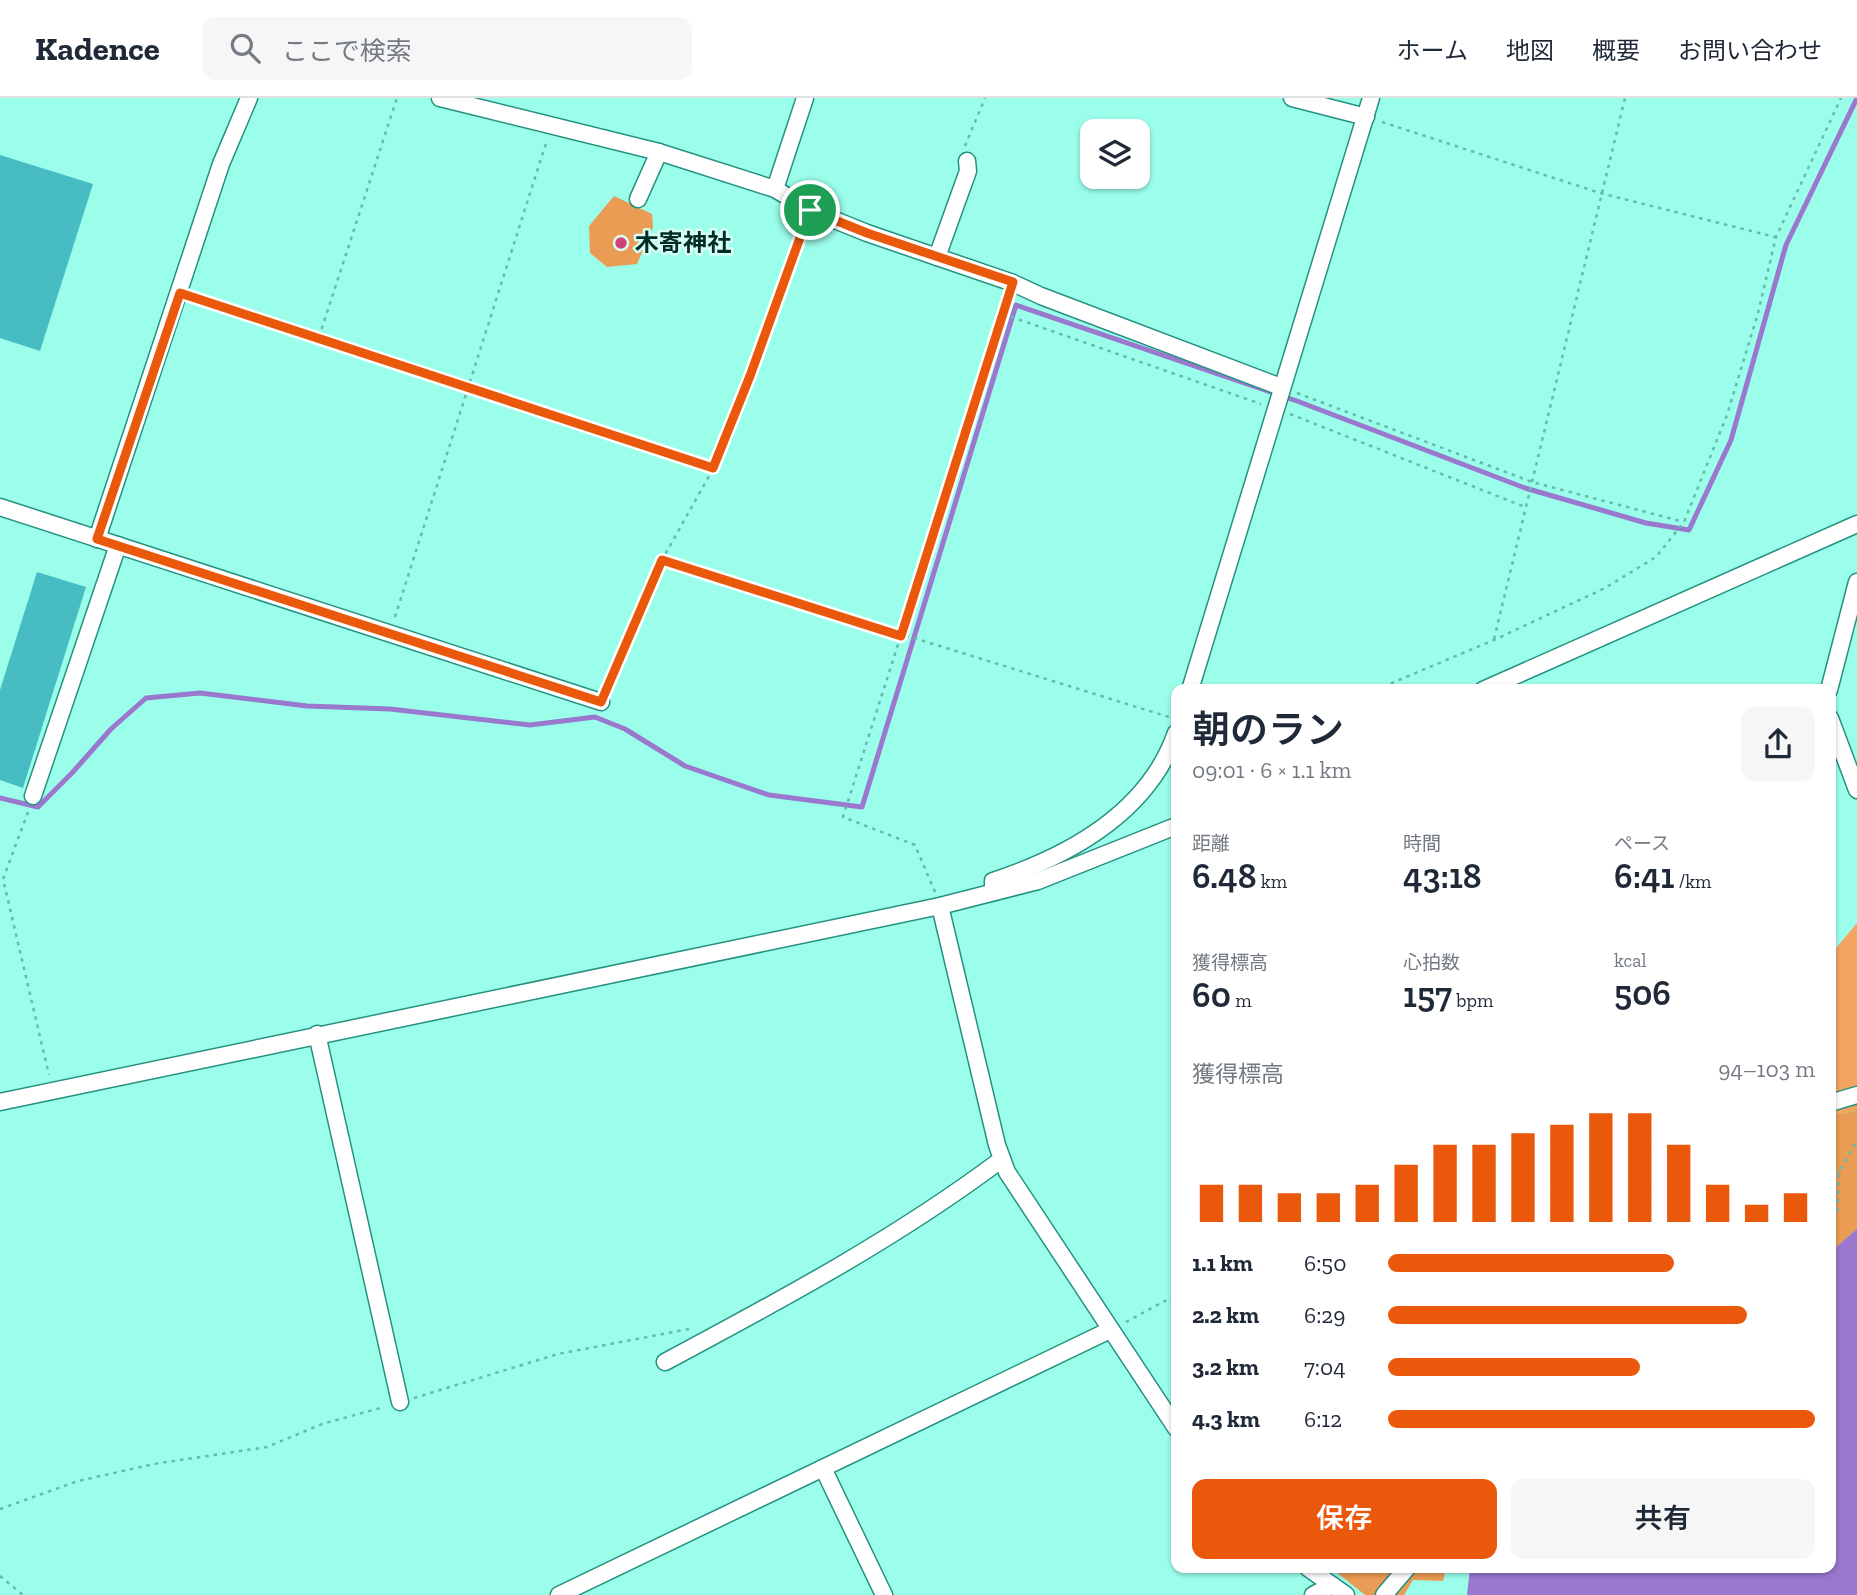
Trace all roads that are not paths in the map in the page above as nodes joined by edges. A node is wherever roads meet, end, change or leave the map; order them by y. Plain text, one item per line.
1 (249, 98) edge
2 (440, 98) edge
3 (806, 98) edge
4 (1292, 98) edge
5 (1371, 98) edge
6 (1366, 117) junction
7 (659, 152) junction
8 (967, 160) road end
9 (775, 189) junction
10 (638, 199) dead end
11 (937, 257) junction
12 (1281, 387) junction
13 (0, 508) edge
14 (1857, 524) edge
15 (97, 539) junction
16 (118, 545) junction
17 (1857, 582) edge
18 (1192, 684) edge
19 (1497, 684) edge
20 (1831, 684) edge
21 (601, 702) road end
22 (1836, 734) edge
23 (1171, 746) edge
24 (1857, 790) edge
25 (33, 796) road end
26 (1171, 828) edge
27 (993, 892) junction
28 (940, 906) junction
29 (317, 1034) junction
30 (1857, 1095) edge
31 (1836, 1101) edge
32 (0, 1102) edge
33 (1002, 1158) junction
34 (1110, 1330) junction
35 (665, 1362) dead end
36 (400, 1402) road end
37 (1171, 1420) edge
38 (823, 1468) junction
39 (1315, 1573) edge
40 (1403, 1573) edge
41 (1339, 1590) edge
42 (559, 1595) edge
43 (884, 1595) edge
44 (1313, 1595) edge
45 (1384, 1595) edge

1 - 15 street
2 - 7 street
3 - 9 street
4 - 6 street
5 - 6 street
6 - 12 street
7 - 9 street
7 - 10 street
8 - 11 street
9 - 11 street
11 - 12 street
12 - 18 street
13 - 15 street
14 - 19 street
15 - 16 street
16 - 21 street
16 - 25 street
17 - 20 street
22 - 24 street
23 - 27 street
26 - 27 street
27 - 28 street
28 - 29 street
28 - 33 street
29 - 32 street
29 - 36 street
30 - 31 street
33 - 34 street
33 - 35 street
34 - 37 street
34 - 38 street
38 - 42 street
38 - 43 street
39 - 41 street
40 - 45 street
41 - 44 street

